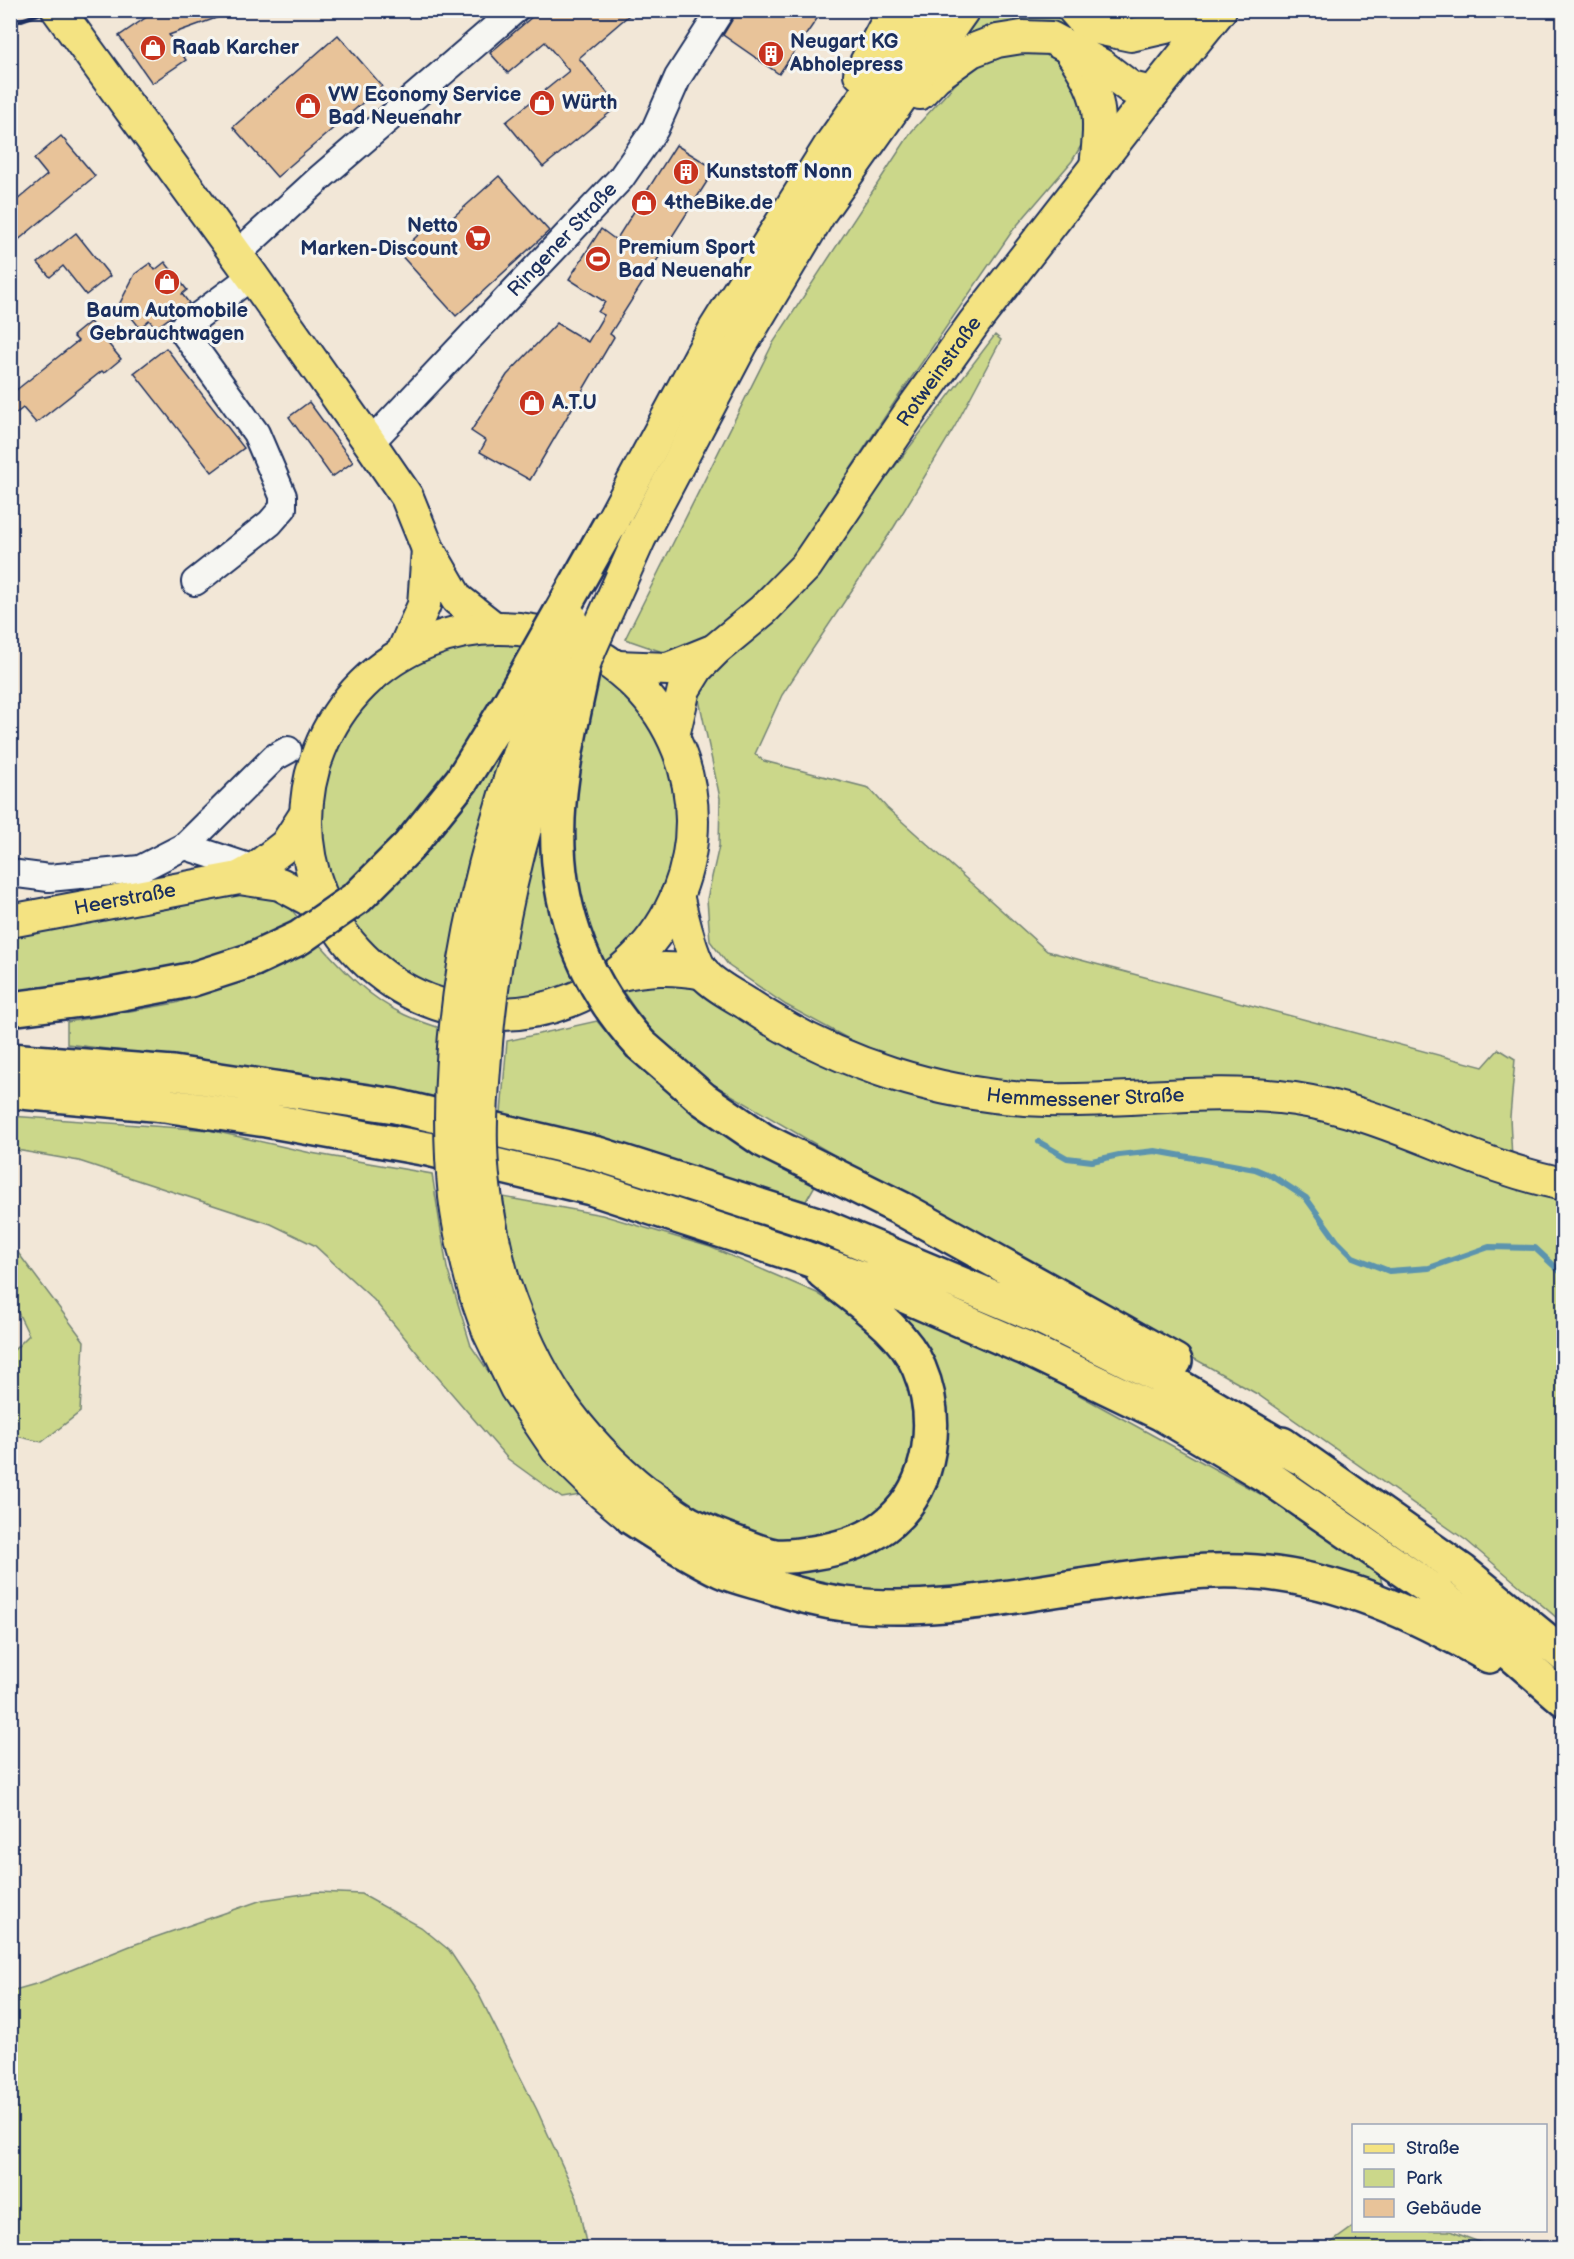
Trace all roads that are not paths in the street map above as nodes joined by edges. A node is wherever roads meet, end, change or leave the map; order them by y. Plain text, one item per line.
1 (58, 10) edge
2 (515, 10) edge
3 (721, 10) edge
4 (894, 10) edge
5 (926, 10) edge
6 (963, 10) edge
7 (1204, 10) edge
8 (1220, 10) edge
9 (1077, 28) edge
10 (1153, 93) junction
11 (856, 161) junction
12 (1096, 167) junction
13 (796, 198) junction
14 (244, 265) junction
15 (370, 443) junction
16 (626, 529) junction
17 (428, 549) junction
18 (195, 582) dead end
19 (494, 628) junction
20 (716, 649) junction
21 (402, 654) junction
22 (584, 663) junction
23 (617, 667) junction
24 (673, 736) junction
25 (288, 750) dead end
26 (306, 814) junction
27 (185, 846) junction
28 (10, 873) edge
29 (91, 874) junction
30 (247, 874) junction
31 (678, 895) junction
32 (96, 906) junction
33 (10, 921) edge
34 (343, 935) junction
35 (704, 974) junction
36 (616, 975) junction
37 (10, 1009) edge
38 (10, 1060) edge
39 (10, 1091) edge
40 (1563, 1184) edge
41 (805, 1258) junction
42 (490, 1290) junction
43 (1299, 1457) junction
44 (640, 1506) junction
45 (1563, 1655) edge
46 (1561, 1697) edge

1 - 14 main road
2 - 14 street
3 - 15 street, Ringener Straße
4 - 13 main road
5 - 13 main road
6 - 11 main road
7 - 9 main road
8 - 10 main road, Rotweinstraße
9 - 10 main road
9 - 11 main road
9 - 12 main road
10 - 12 main road, Rotweinstraße
11 - 16 main road
12 - 20 main road, Rotweinstraße
13 - 16 main road
14 - 15 main road
14 - 18 street
15 - 17 main road
16 - 22 main road, bridge
16 - 37 highway, bridge
16 - 42 main road, bridge
17 - 19 main road
17 - 21 main road
19 - 21 main road
19 - 23 main road
20 - 23 main road
20 - 24 main road, Rotweinstraße
21 - 26 main road
22 - 42 main road, bridge
22 - 43 highway, bridge
23 - 24 main road
24 - 31 main road
25 - 27 street
26 - 30 main road, Heerstraße
26 - 34 main road
27 - 29 street
27 - 30 street
28 - 29 street
29 - 32 street
30 - 32 main road, Heerstraße
30 - 34 main road, Heerstraße
31 - 35 main road
31 - 36 main road
32 - 33 main road, Heerstraße
34 - 36 main road
35 - 36 main road
35 - 40 main road, Hemmessener Straße
38 - 43 highway
39 - 41 highway
41 - 44 highway
41 - 46 highway
42 - 44 main road
43 - 45 highway
44 - 46 highway

